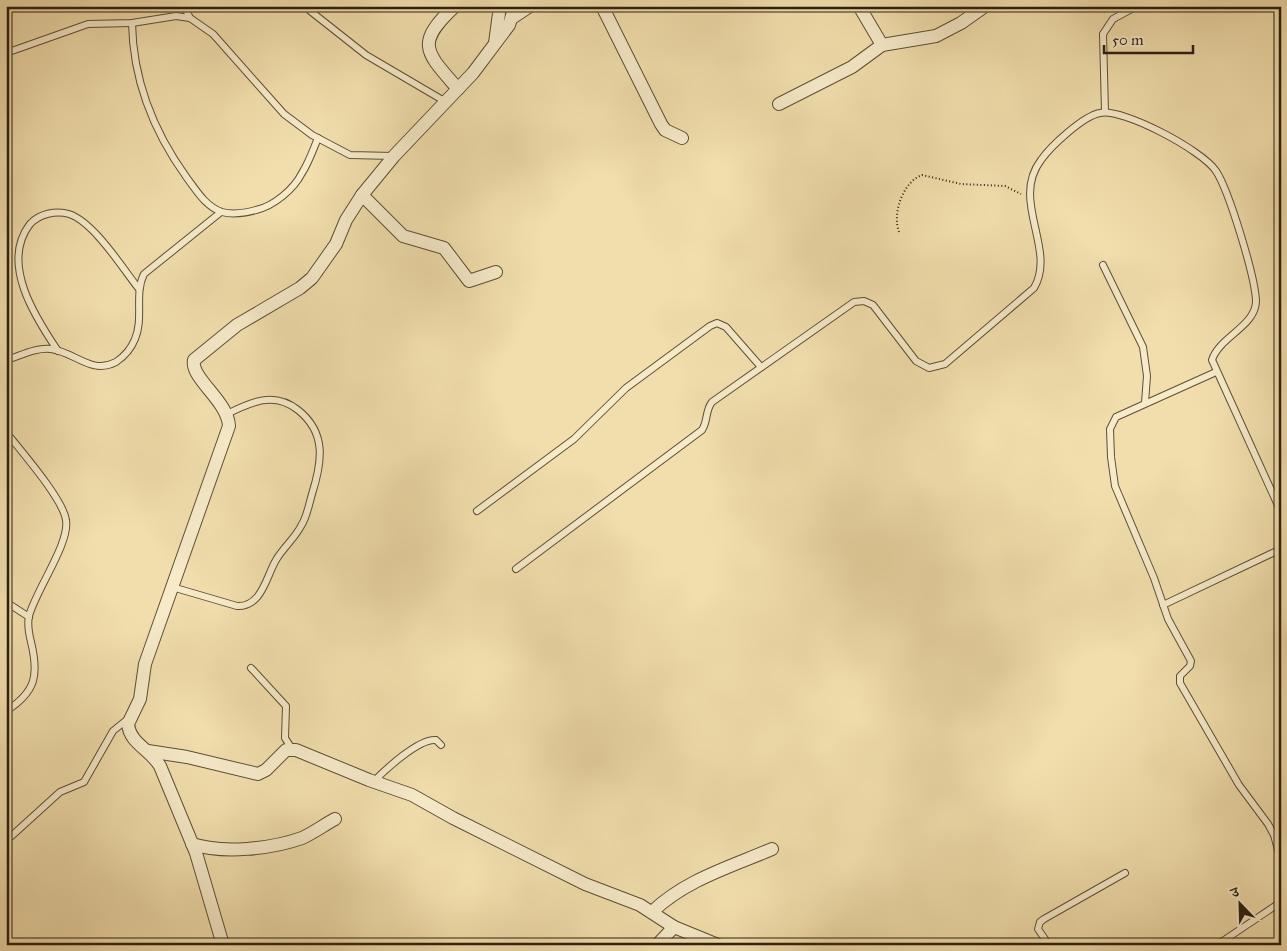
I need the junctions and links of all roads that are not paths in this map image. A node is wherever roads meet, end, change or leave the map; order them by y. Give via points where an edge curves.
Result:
1 (184, 6) edge
2 (304, 6) edge
3 (455, 6) edge
4 (500, 6) edge
5 (530, 6) edge
6 (602, 6) edge
7 (860, 6) edge
8 (985, 6) edge
9 (1136, 6) edge
10 (514, 12) edge
11 (190, 18) junction
12 (132, 23) junction
13 (495, 43) junction
14 (882, 44) junction
15 (6, 53) edge
16 (458, 89) junction
17 (446, 102) junction
18 (779, 104) dead end
19 (1105, 112) junction
20 (318, 138) junction
21 (682, 138) dead end
22 (394, 156) junction
23 (362, 195) junction
24 (221, 212) junction
25 (1103, 265) dead end
26 (496, 272) dead end
27 (139, 290) junction
28 (58, 351) junction
29 (6, 360) edge
30 (761, 367) junction
31 (1216, 372) junction
32 (1145, 403) junction
33 (227, 414) junction
34 (6, 432) edge
35 (477, 511) dead end
36 (1281, 512) edge
37 (1281, 549) edge
38 (516, 569) dead end
39 (172, 587) junction
40 (6, 602) edge
41 (1163, 605) junction
42 (29, 617) junction
43 (252, 668) dead end
44 (6, 711) edge
45 (130, 717) junction
46 (440, 745) dead end
47 (292, 749) junction
48 (148, 751) junction
49 (373, 782) junction
50 (335, 819) dead end
51 (6, 841) edge
52 (192, 844) junction
53 (772, 849) dead end
54 (1281, 861) edge
55 (1125, 873) dead end
56 (1281, 902) edge
57 (652, 912) junction
58 (674, 926) junction
59 (223, 945) edge
60 (657, 945) edge
61 (718, 945) edge
62 (1048, 945) edge
63 (1217, 945) edge

1 - 11 lane
2 - 17 lane via 366,55
3 - 16 street via 433,28 428,43 432,59
4 - 13 street
5 - 10 street
6 - 21 street via 661,124 665,130
7 - 14 street
8 - 14 street via 936,36
9 - 19 lane via 1113,19 1103,34
10 - 13 street
11 - 12 lane via 155,18
11 - 20 lane via 213,34 284,114
12 - 15 lane via 76,26
12 - 24 lane via 136,71 154,124 168,152 199,195
13 - 16 street
14 - 18 street via 852,67
16 - 17 street
17 - 22 street
19 - 30 lane via 1083,120 1041,160 1032,181 1030,198 1040,260 1038,282 1028,295 945,364 929,368 916,362 873,305 859,300
19 - 31 lane via 1124,116 1183,142 1205,159 1223,182 1256,302 1249,318 1214,354 1212,360
20 - 22 lane via 350,154
20 - 24 lane via 303,173 276,200 244,214
22 - 23 street
23 - 26 street via 403,236 444,248 469,282
23 - 33 street via 336,244 312,278 237,325 194,360 194,369
24 - 27 lane via 150,268 144,274
25 - 32 lane via 1143,347 1147,376
27 - 28 lane via 136,336 130,351 119,360 95,367
27 - 28 lane via 95,235 70,214 43,215 33,220 17,245 15,265 25,300
28 - 29 lane via 41,349
30 - 35 lane via 726,327 717,323 710,326 626,388 574,440
30 - 38 lane via 712,402 707,408 706,425 698,434
31 - 32 lane
31 - 36 lane
32 - 41 lane via 1121,413 1112,422 1111,457 1117,494
33 - 39 street via 227,431
33 - 39 lane via 256,401 274,399 294,407 308,419 319,437 320,465 306,516 274,564 257,599 247,605 237,606
34 - 42 lane via 58,502 66,522 65,537
37 - 41 lane
39 - 45 street via 145,664 140,698
40 - 42 lane
41 - 54 lane via 1192,662 1180,676 1180,683 1239,785 1268,824
42 - 44 lane via 36,661 34,681 28,693
43 - 47 lane via 286,706 284,738
45 - 48 street via 130,735
45 - 51 lane via 113,731 84,782 60,792
46 - 49 lane via 436,740 428,741 396,760
47 - 48 street via 286,750 258,774
47 - 49 street
48 - 52 street via 160,766
49 - 57 street via 412,795 585,884
50 - 52 street via 304,837 274,845 221,850
52 - 59 street
53 - 57 street via 690,883 671,894
55 - 62 lane via 1040,922 1038,929
56 - 63 lane
57 - 58 street
58 - 60 street
58 - 61 street

